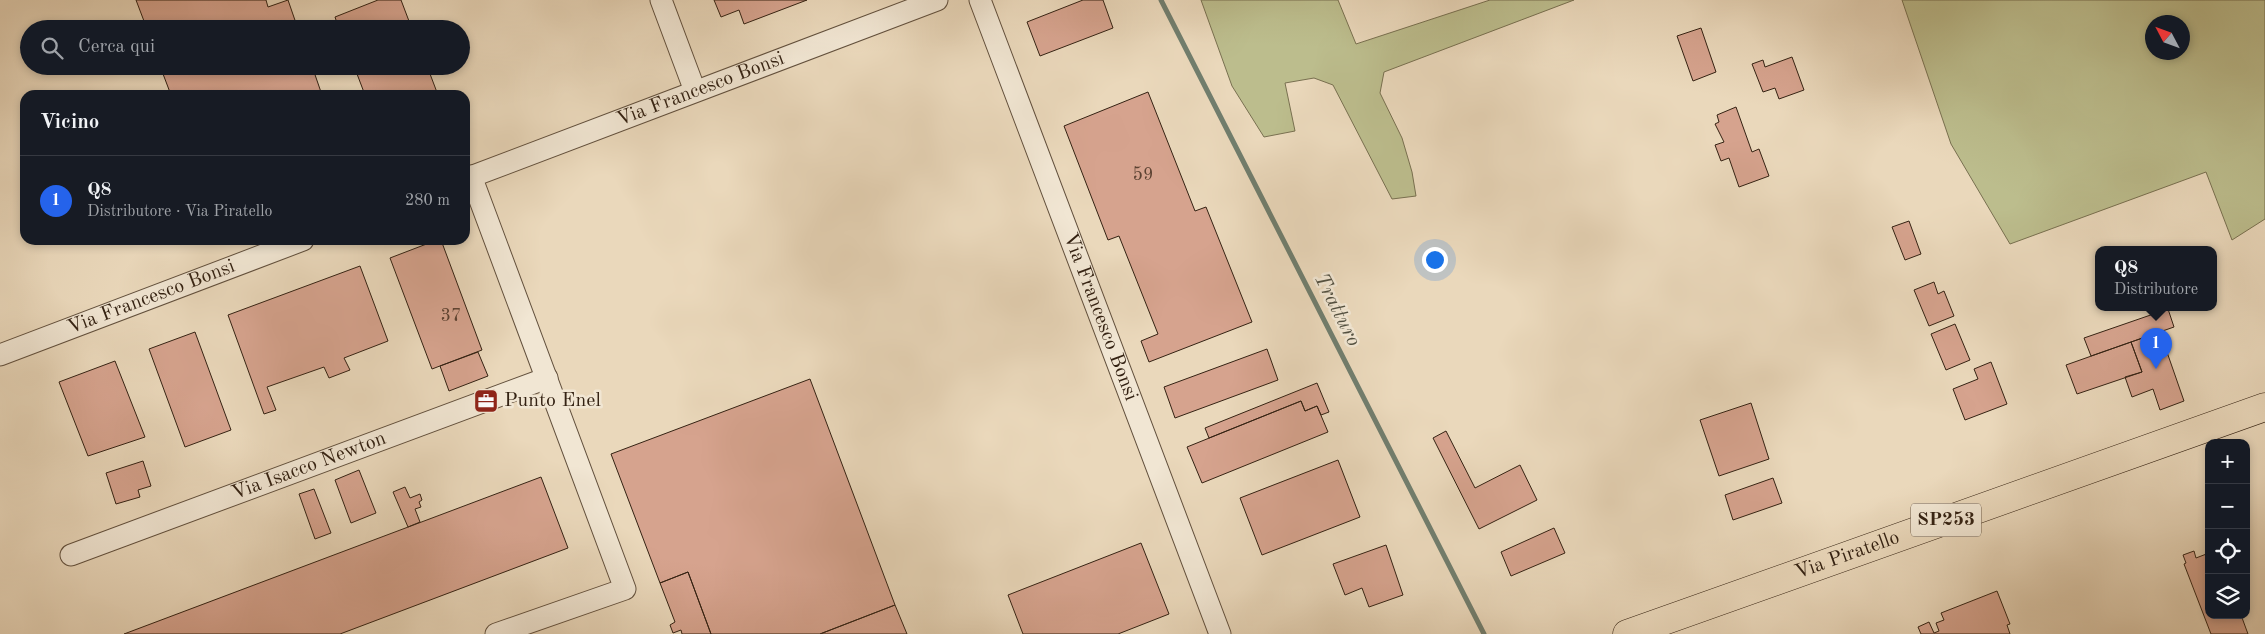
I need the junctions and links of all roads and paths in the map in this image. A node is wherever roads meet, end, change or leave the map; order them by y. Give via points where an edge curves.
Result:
1 (661, 0) edge
2 (938, 0) edge
3 (980, 0) edge
4 (695, 91) junction
5 (470, 177) edge
6 (470, 183) edge
7 (290, 245) edge
8 (0, 355) edge
9 (547, 378) junction
10 (2265, 407) edge
11 (72, 555) dead end
12 (496, 634) edge
13 (1220, 634) edge
14 (1627, 634) edge

1 - 4 street
2 - 4 street, Via Francesco Bonsi
3 - 13 street, Via Francesco Bonsi
4 - 5 street, Via Francesco Bonsi
6 - 9 street
7 - 8 street, Via Francesco Bonsi
9 - 11 street, Via Isacco Newton
9 - 12 street via 625,589
10 - 14 main road, Via Piratello / SP253

